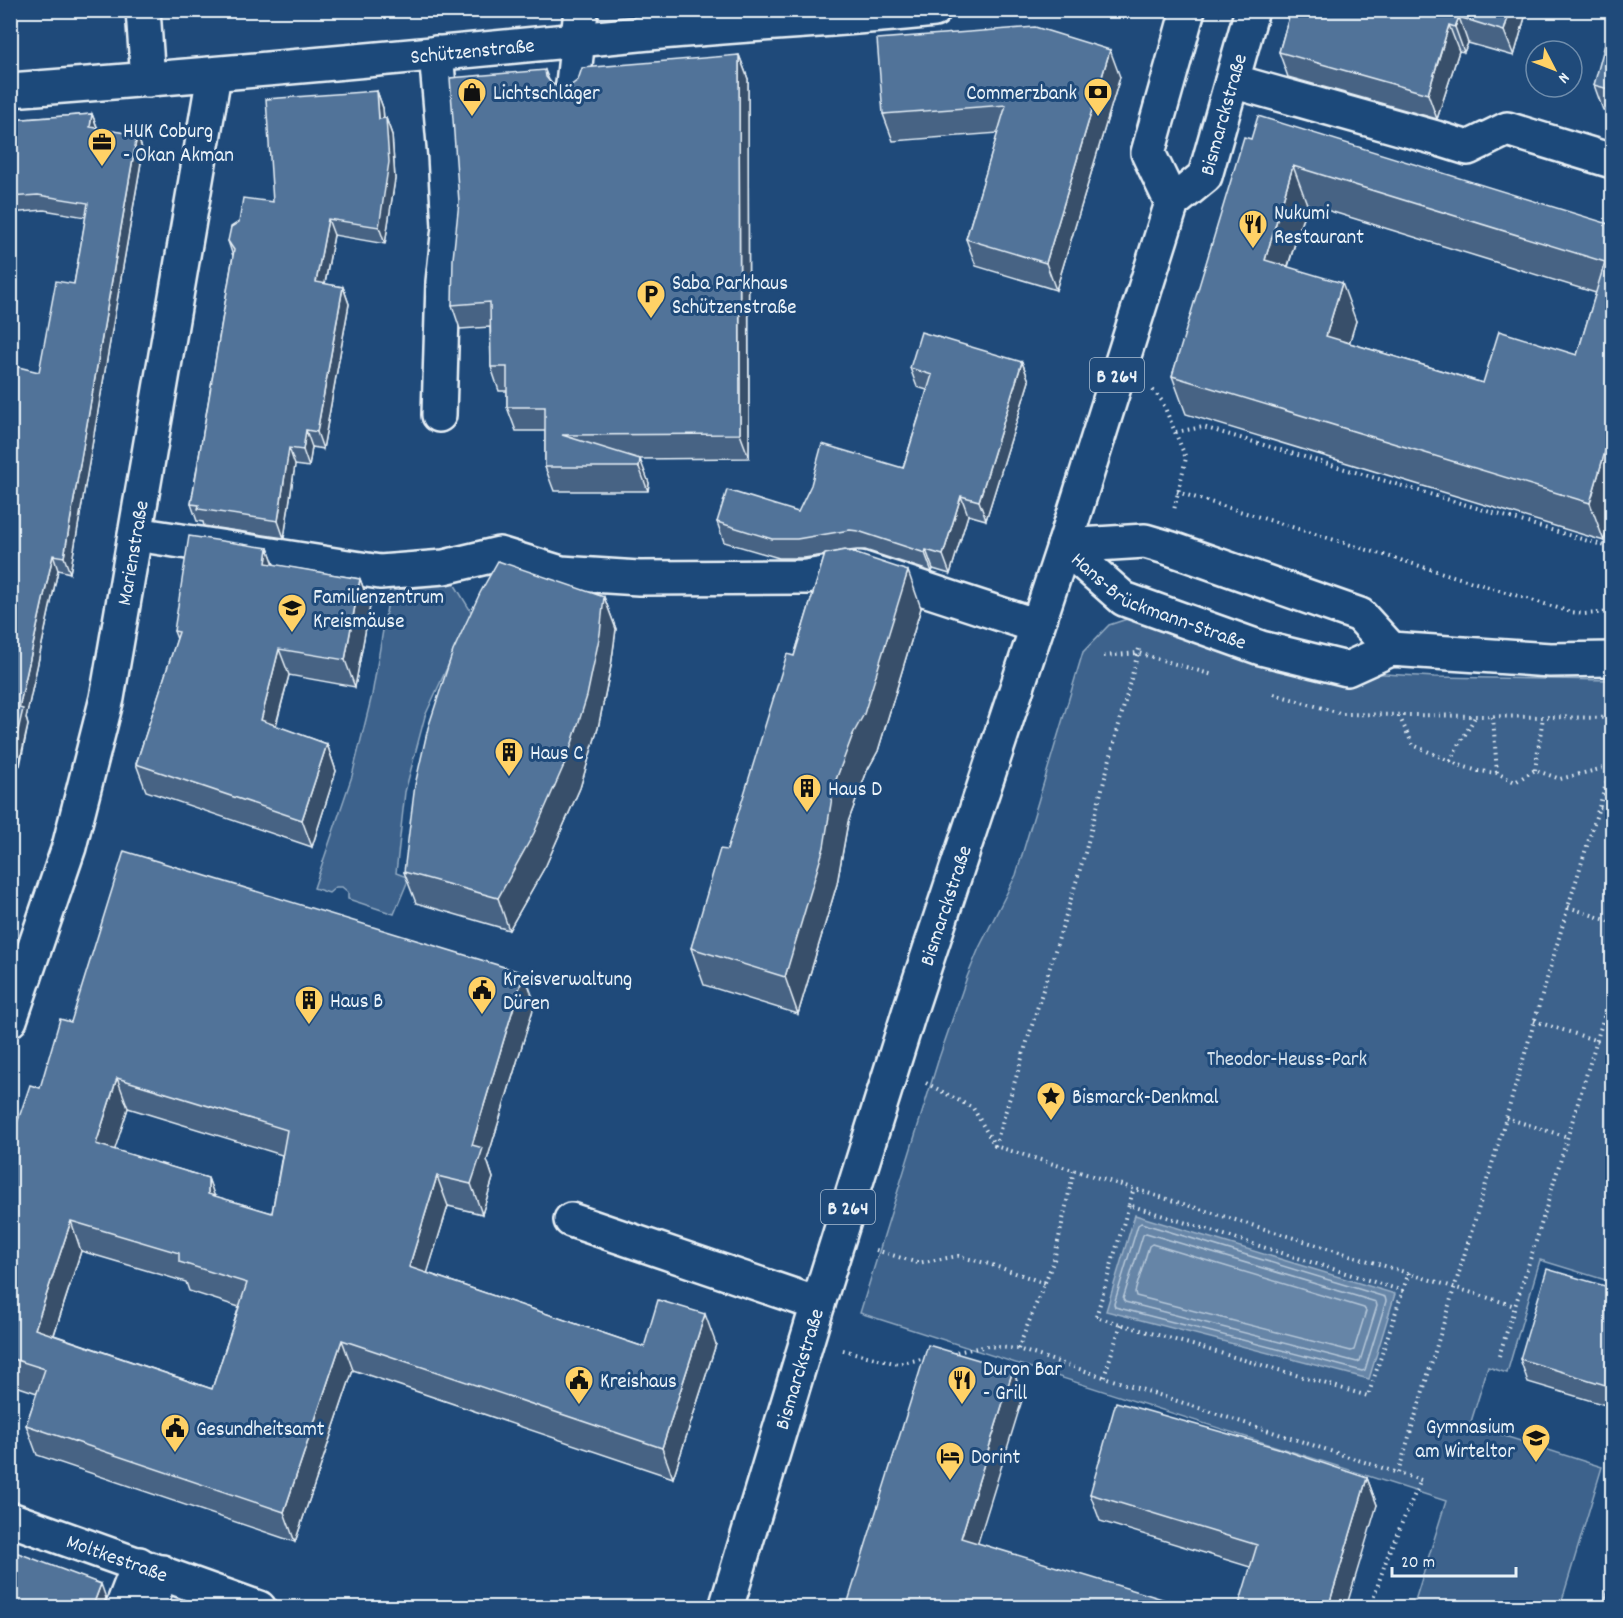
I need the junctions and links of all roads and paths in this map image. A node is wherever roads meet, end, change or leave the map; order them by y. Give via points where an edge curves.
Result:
1 (143, 10) edge
2 (934, 10) edge
3 (1188, 10) edge
4 (1252, 10) edge
5 (586, 29) edge
6 (436, 54) junction
7 (214, 75) junction
8 (148, 80) junction
9 (1232, 81) junction
10 (10, 90) edge
11 (582, 92) edge
12 (1612, 161) edge
13 (1172, 203) junction
14 (1124, 352) junction
15 (439, 415) dead end
16 (1176, 432) junction
17 (1177, 492) junction
18 (136, 534) junction
19 (1064, 546) junction
20 (1169, 548) junction
21 (1612, 548) edge
22 (1612, 612) edge
23 (1037, 626) junction
24 (1391, 649) junction
25 (1138, 653) dead end
26 (1612, 659) edge
27 (1399, 716) dead end
28 (1475, 717) dead end
29 (1492, 717) dead end
30 (1544, 717) dead end
31 (1450, 761) junction
32 (1612, 766) edge
33 (1535, 770) junction
34 (1497, 773) junction
35 (1600, 807) junction
36 (1612, 810) edge
37 (1568, 907) junction
38 (1612, 922) edge
39 (1612, 990) edge
40 (10, 1020) edge
41 (1534, 1021) junction
42 (1598, 1041) junction
43 (892, 1064) junction
44 (1506, 1118) junction
45 (1569, 1137) junction
46 (995, 1146) junction
47 (1074, 1170) junction
48 (1134, 1188) junction
49 (1129, 1205) junction
50 (572, 1220) dead end
51 (838, 1239) junction
52 (1409, 1272) junction
53 (1045, 1283) junction
54 (1454, 1286) junction
55 (1403, 1291) junction
56 (818, 1304) junction
57 (1515, 1306) junction
58 (1121, 1324) junction
59 (807, 1341) junction
60 (1018, 1349) junction
61 (949, 1354) edge
62 (1499, 1356) dead end
63 (929, 1358) edge
64 (1104, 1377) junction
65 (1398, 1473) junction
66 (10, 1519) edge
67 (150, 1568) junction
68 (122, 1608) edge
69 (148, 1608) edge
70 (259, 1608) edge
71 (726, 1608) edge
72 (1370, 1608) edge

1 - 8 street
2 - 5 street, Schützenstraße
3 - 13 street, Bismarckstraße via 1148,153
4 - 9 street, Bismarckstraße
5 - 6 street, Schützenstraße
5 - 11 street
6 - 7 street, Schützenstraße
6 - 15 street via 449,227 443,282
7 - 8 street, Schützenstraße
7 - 18 street, Marienstraße
8 - 10 street, Schützenstraße
9 - 12 street via 1468,148 1507,129
9 - 13 street, Bismarckstraße via 1205,176
13 - 14 street, Bismarckstraße / B 264
14 - 16 path via 1162,401
14 - 19 street, Bismarckstraße / B 264
16 - 17 path via 1186,458
16 - 21 path via 1203,428
17 - 20 path
17 - 22 path via 1570,612
18 - 23 street via 380,572 444,567 499,554 561,573 639,578 806,577 860,568
18 - 40 street, Marienstraße via 107,698 69,847
19 - 20 street, Hans-Brückmann-Straße via 1145,541
19 - 23 street, Bismarckstraße / B 264
19 - 24 street, Hans-Brückmann-Straße via 1124,599 1261,648 1347,669
20 - 24 street, Hans-Brückmann-Straße via 1360,615
23 - 43 street, Bismarckstraße / B 264
24 - 26 street, Hans-Brückmann-Straße via 1550,660
25 - 46 path via 1085,853
27 - 31 path via 1413,745
28 - 31 path
29 - 34 path
30 - 33 path
31 - 34 path
32 - 33 path via 1560,779
32 - 35 path
33 - 34 path via 1515,782
35 - 36 path
35 - 37 path
37 - 38 path
37 - 41 path
39 - 42 path
41 - 42 path
41 - 44 path
42 - 45 path
43 - 46 path via 973,1108
43 - 51 street, Bismarckstraße / B 264
44 - 45 path
44 - 54 path
45 - 57 path
46 - 47 path
47 - 48 path
47 - 53 path via 1054,1260
48 - 49 path
48 - 52 path
49 - 55 path
49 - 58 path via 1096,1317
50 - 56 street
51 - 53 path via 918,1263 958,1256
51 - 56 street, Bismarckstraße / B 264
52 - 54 path
52 - 55 path
53 - 60 path
54 - 57 path
54 - 65 path
55 - 58 path via 1368,1396
56 - 59 street, Bismarckstraße / B 264
57 - 62 path
58 - 64 path
59 - 63 path via 898,1364
59 - 71 street, Bismarckstraße / B 264
60 - 61 path via 988,1346
60 - 64 path
64 - 65 path
65 - 72 path via 1421,1480 1389,1552
66 - 67 street, Moltkestraße
67 - 68 street
67 - 69 street
67 - 70 street, Moltkestraße

